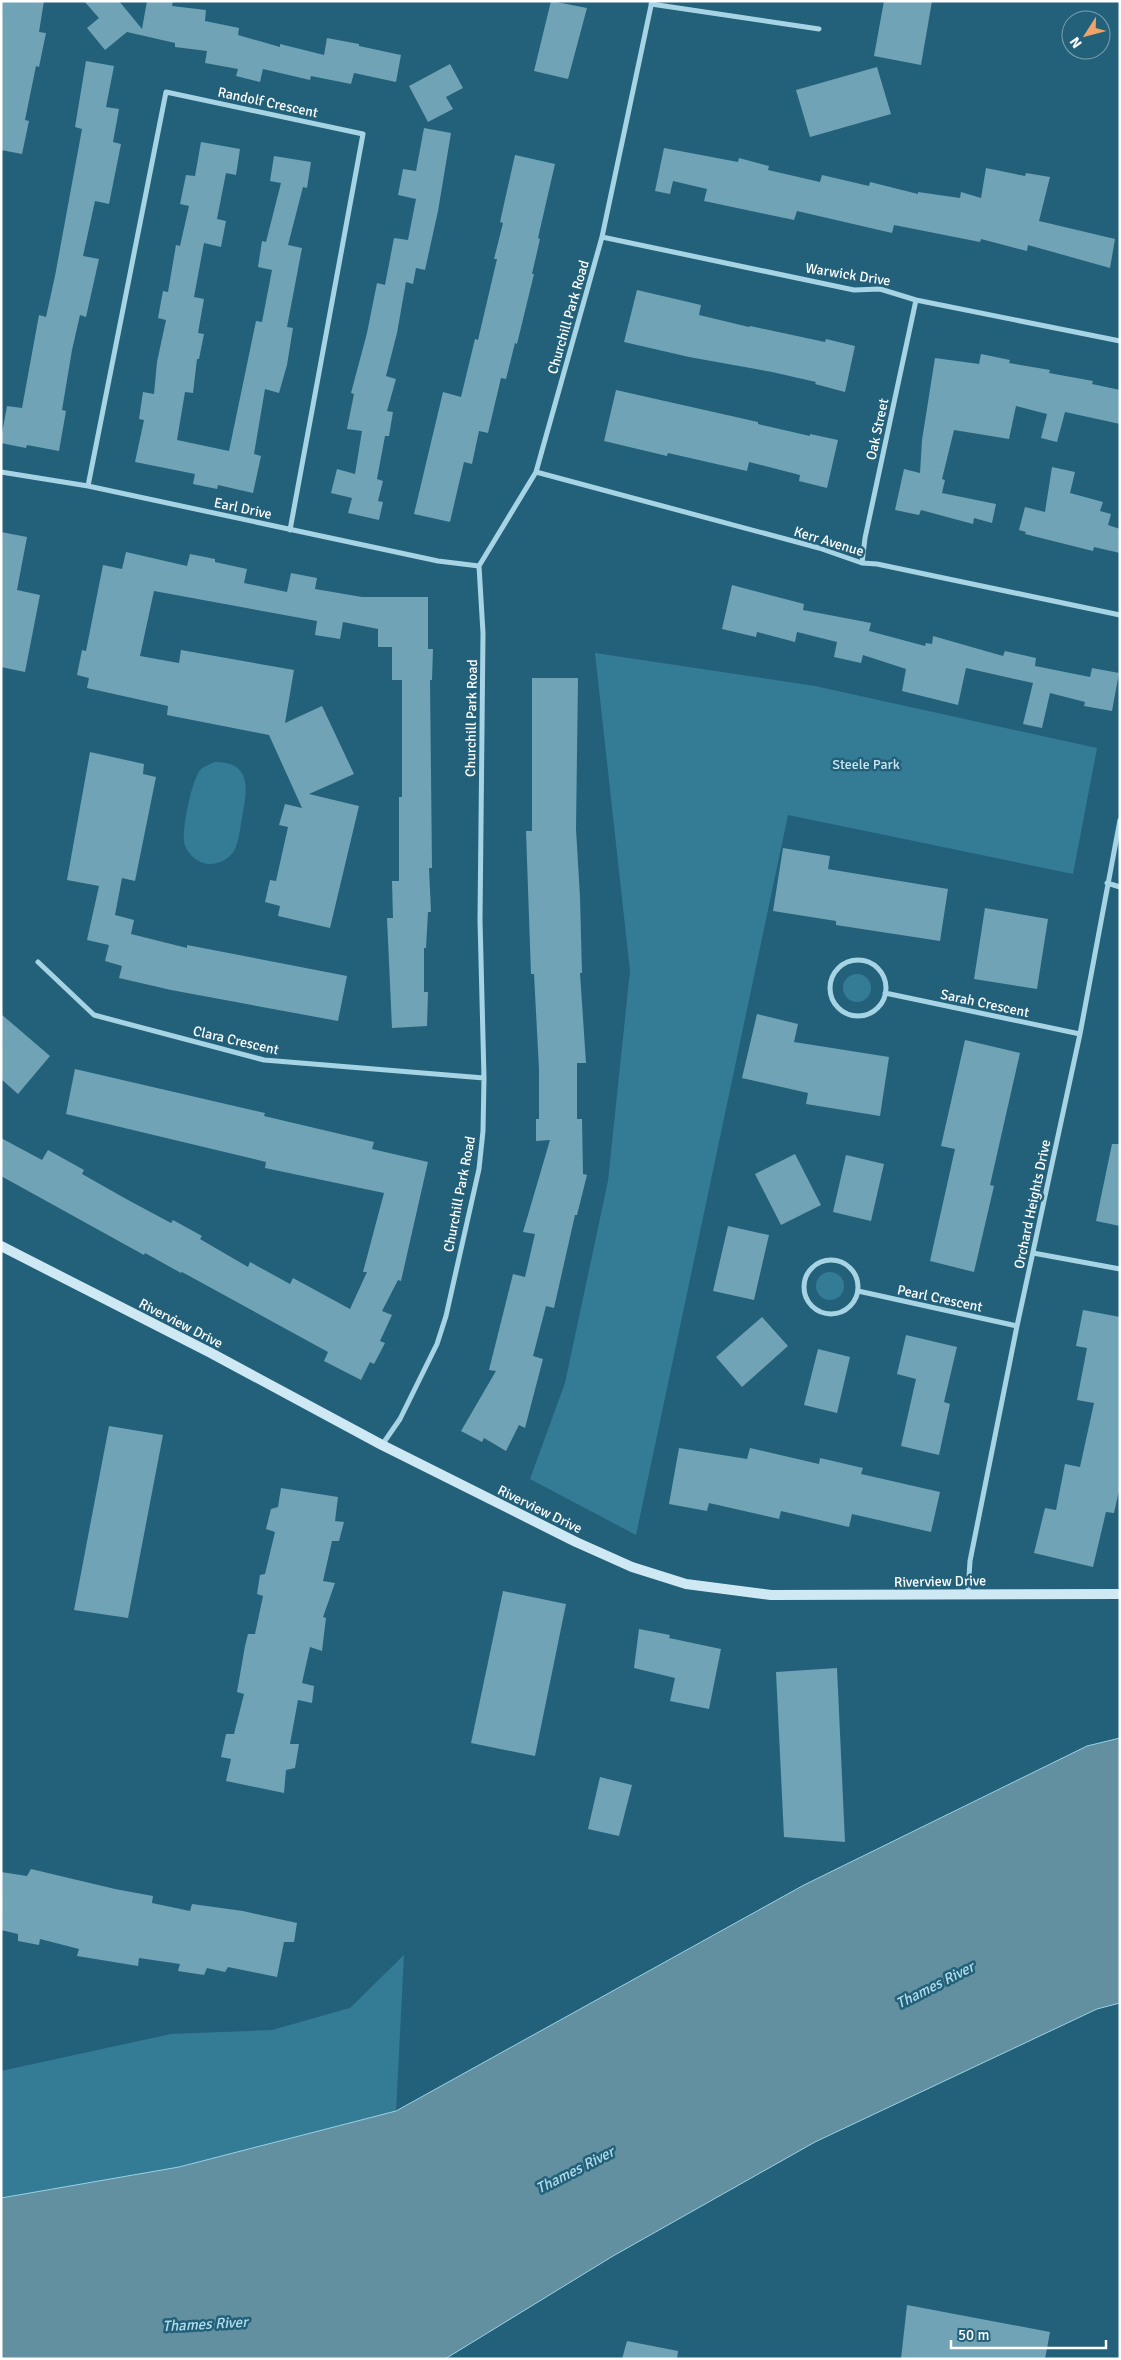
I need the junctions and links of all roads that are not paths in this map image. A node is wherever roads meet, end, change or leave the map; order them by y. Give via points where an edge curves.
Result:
1 (652, 2) edge
2 (819, 29) dead end
3 (602, 236) junction
4 (916, 300) junction
5 (1120, 341) edge
6 (1, 472) edge
7 (536, 472) junction
8 (88, 486) junction
9 (290, 530) junction
10 (862, 563) junction
11 (480, 566) junction
12 (1120, 615) edge
13 (1120, 820) edge
14 (1107, 883) junction
15 (1120, 887) edge
16 (38, 962) dead end
17 (886, 993) junction
18 (1080, 1034) junction
19 (484, 1078) junction
20 (1, 1246) edge
21 (1034, 1253) junction
22 (1120, 1269) edge
23 (858, 1291) junction
24 (1017, 1326) junction
25 (382, 1445) junction
26 (968, 1593) junction
27 (1120, 1594) edge

1 - 2 street
1 - 3 street, Churchill Park Road
3 - 4 street, Warwick Drive via 854,290 880,289
3 - 7 street, Churchill Park Road
4 - 5 street, Warwick Drive
4 - 10 street, Oak Street
6 - 8 street, Earl Drive
7 - 10 street, Kerr Avenue
7 - 11 street, Churchill Park Road
8 - 9 street, Earl Drive
8 - 9 street, Randolf Crescent via 166,92 363,134
9 - 11 street, Earl Drive via 438,561
10 - 12 street, Kerr Avenue
11 - 19 street, Churchill Park Road via 483,633 480,920
13 - 14 street, Orchard Heights Drive
14 - 15 street
14 - 18 street, Orchard Heights Drive
16 - 19 street, Clara Crescent via 94,1016 264,1060
17 - 17 street via 873,1012 850,1015 833,1001 832,978 847,962 862,960 881,972
17 - 18 street, Sarah Crescent
18 - 21 street, Orchard Heights Drive
19 - 25 street, Churchill Park Road via 479,1169 446,1316 437,1344 403,1412
20 - 25 street, Riverview Drive
21 - 22 street
21 - 24 street, Orchard Heights Drive
23 - 23 street via 855,1274 849,1267 833,1260 824,1260 810,1270 804,1286 809,1303 824,1313 833,1314 849,1307
23 - 24 street, Pearl Crescent
24 - 26 street, Orchard Heights Drive via 970,1561
25 - 26 street, Riverview Drive via 576,1542 632,1567 686,1584 771,1595
26 - 27 street, Riverview Drive

